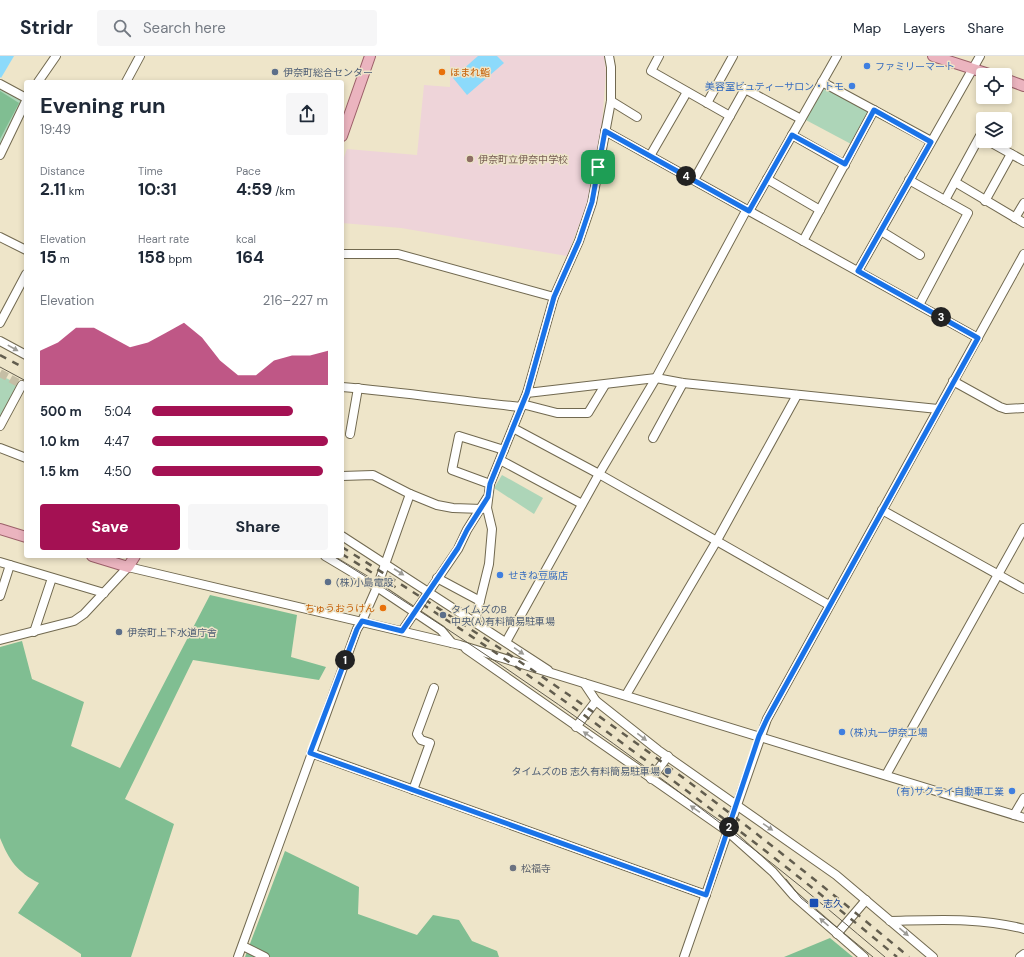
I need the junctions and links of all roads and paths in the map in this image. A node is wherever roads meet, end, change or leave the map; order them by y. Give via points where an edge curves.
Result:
1 (56, 56) edge
2 (140, 56) edge
3 (370, 56) edge
4 (609, 56) edge
5 (659, 56) edge
6 (733, 56) edge
7 (837, 56) edge
8 (933, 56) edge
9 (980, 56) edge
10 (973, 68) junction
11 (976, 69) edge
12 (39, 80) edge
13 (127, 80) edge
14 (822, 82) junction
15 (1012, 82) edge
16 (0, 84) edge
17 (1024, 86) edge
18 (687, 92) junction
19 (610, 101) junction
20 (24, 103) edge
21 (707, 103) junction
22 (24, 106) edge
23 (346, 110) edge
24 (874, 110) junction
25 (730, 116) junction
26 (637, 117) dead end
27 (801, 119) junction
28 (344, 123) edge
29 (605, 131) junction
30 (792, 135) junction
31 (931, 142) junction
32 (976, 143) edge
33 (1000, 148) edge
34 (1011, 154) junction
35 (0, 155) edge
36 (650, 156) junction
37 (1024, 162) edge
38 (845, 164) junction
39 (767, 179) junction
40 (694, 180) junction
41 (909, 180) junction
42 (954, 182) junction
43 (945, 200) junction
44 (985, 201) junction
45 (1024, 203) edge
46 (748, 210) junction
47 (820, 210) junction
48 (1016, 218) junction
49 (1024, 223) edge
50 (881, 231) junction
51 (0, 237) edge
52 (803, 241) junction
53 (24, 249) edge
54 (344, 254) edge
55 (1024, 254) edge
56 (920, 255) dead end
57 (858, 271) junction
58 (24, 278) edge
59 (554, 297) junction
60 (919, 305) junction
61 (0, 323) edge
62 (978, 338) junction
63 (0, 341) edge
64 (24, 354) edge
65 (656, 378) junction
66 (953, 381) junction
67 (684, 383) junction
68 (22, 385) dead end
69 (605, 385) junction
70 (344, 387) edge
71 (358, 388) junction
72 (527, 393) junction
73 (797, 395) junction
74 (522, 405) junction
75 (1024, 408) edge
76 (938, 409) junction
77 (0, 426) edge
78 (512, 428) junction
79 (350, 434) dead end
80 (653, 438) dead end
81 (0, 448) edge
82 (504, 450) junction
83 (24, 457) edge
84 (500, 460) junction
85 (599, 474) junction
86 (344, 476) edge
87 (490, 484) junction
88 (410, 494) junction
89 (582, 504) junction
90 (483, 509) junction
91 (882, 510) junction
92 (1024, 528) edge
93 (0, 529) edge
94 (24, 536) edge
95 (344, 537) edge
96 (716, 542) junction
97 (99, 558) edge
98 (134, 558) edge
99 (328, 558) edge
100 (0, 562) edge
101 (385, 564) junction
102 (10, 565) junction
103 (128, 567) junction
104 (998, 574) junction
105 (52, 578) junction
106 (437, 578) junction
107 (377, 587) junction
108 (1024, 589) edge
109 (428, 591) junction
110 (104, 594) junction
111 (0, 596) edge
112 (480, 602) junction
113 (829, 605) junction
114 (414, 612) junction
115 (362, 621) junction
116 (475, 621) junction
117 (402, 631) junction
118 (34, 632) junction
119 (0, 640) edge
120 (506, 642) junction
121 (456, 644) junction
122 (555, 674) junction
123 (584, 683) junction
124 (434, 688) dead end
125 (626, 695) junction
126 (596, 701) junction
127 (576, 727) junction
128 (759, 736) junction
129 (310, 753) junction
130 (668, 756) junction
131 (886, 776) junction
132 (651, 779) junction
133 (414, 790) junction
134 (1024, 798) edge
135 (736, 805) junction
136 (1014, 815) junction
137 (1024, 818) edge
138 (727, 831) junction
139 (706, 895) junction
140 (866, 900) junction
141 (890, 921) junction
142 (1024, 929) edge
143 (837, 934) junction
144 (243, 946) junction
145 (1024, 954) edge
146 (238, 957) edge
147 (265, 957) edge
148 (684, 957) edge
149 (864, 957) edge
150 (933, 957) edge
151 (1020, 957) edge

1 - 12 street
2 - 13 street
3 - 23 main road
4 - 19 street
5 - 18 street via 651,71
6 - 21 street
7 - 14 street
8 - 10 main road
9 - 10 street
10 - 11 main road
10 - 31 street
14 - 24 street
14 - 27 street
15 - 17 main road
16 - 20 street
18 - 21 street
18 - 36 street
19 - 26 street
19 - 29 street
21 - 25 street
22 - 35 street
23 - 28 main road
24 - 31 street
24 - 38 street
25 - 27 street via 746,89
25 - 40 street
27 - 30 street
29 - 36 street
29 - 59 street via 592,202 579,241
30 - 38 street
30 - 39 street
31 - 41 street
32 - 42 street
33 - 34 street
34 - 37 street
34 - 44 street
36 - 40 street
38 - 47 street
39 - 46 street
39 - 47 street
40 - 46 street
41 - 43 street
41 - 50 street
42 - 43 street
42 - 44 street
43 - 60 street via 968,213
44 - 48 street
45 - 48 street
46 - 52 street
46 - 65 street
47 - 52 street
48 - 49 street
50 - 56 street
50 - 57 street
51 - 53 street
52 - 57 street
54 - 59 street via 398,254
55 - 62 street
57 - 60 street
58 - 61 street
59 - 72 street
60 - 62 street
62 - 66 street
63 -> 64 street
65 - 67 street
65 - 69 street
65 - 85 street
66 - 75 street via 1000,407
66 - 76 street
67 - 73 street
67 - 80 street
68 - 77 street
69 - 72 street
69 - 74 street via 588,414 557,413
70 - 71 street
71 - 74 street via 462,401
71 - 79 street
72 - 74 street
73 - 76 street
73 - 96 street
74 - 78 street
76 - 91 street
78 - 82 street
78 - 85 street
81 - 83 street
82 - 84 street
82 - 87 street via 459,436 452,470
84 - 87 street
84 - 89 street
85 - 89 street
85 - 96 street
86 - 88 street via 373,475
87 - 90 street
88 - 90 street via 437,505
88 - 101 street
89 - 120 street
90 - 106 street
90 - 112 street via 492,529 489,564
91 - 104 street
91 - 113 street
92 - 104 street
93 - 94 main road
95 - 101 street
96 - 113 street
96 - 125 street
97 - 103 main road
98 - 103 main road
99 - 107 street
100 - 102 street
101 - 107 street
101 -> 109 street
102 - 105 street
102 - 111 street
103 - 110 street
103 - 115 street
104 - 108 street
104 - 131 street
105 - 110 street
105 - 118 street
106 - 109 street
106 - 112 street
107 - 114 street
107 - 115 street
109 - 114 street
109 - 116 street
110 - 118 street via 74,621
112 - 116 street
113 - 128 street
114 - 117 street
114 - 121 street via 441,630
115 - 117 street
115 - 129 street
116 - 120 street
117 - 121 street
118 - 119 street
120 -> 122 street
121 - 122 street
121 - 127 street
122 - 123 street
123 - 125 street
123 - 126 street
124 - 133 street via 417,734 421,740 430,743
125 - 128 street
126 - 127 street
126 -> 130 street
132 -> 127 street
128 - 131 street
128 - 135 street
129 - 133 street
129 - 144 street
130 - 132 street
130 - 135 street
131 - 136 street
138 -> 132 street
133 - 139 street
134 - 136 street
135 - 138 street
135 -> 140 street via 836,875
136 - 137 street
138 - 139 street
143 -> 138 street
139 - 148 street
140 - 141 street
140 - 143 street
141 - 142 street via 971,920
141 -> 150 street
143 - 149 street
144 - 146 street
144 - 147 street
145 - 151 street

